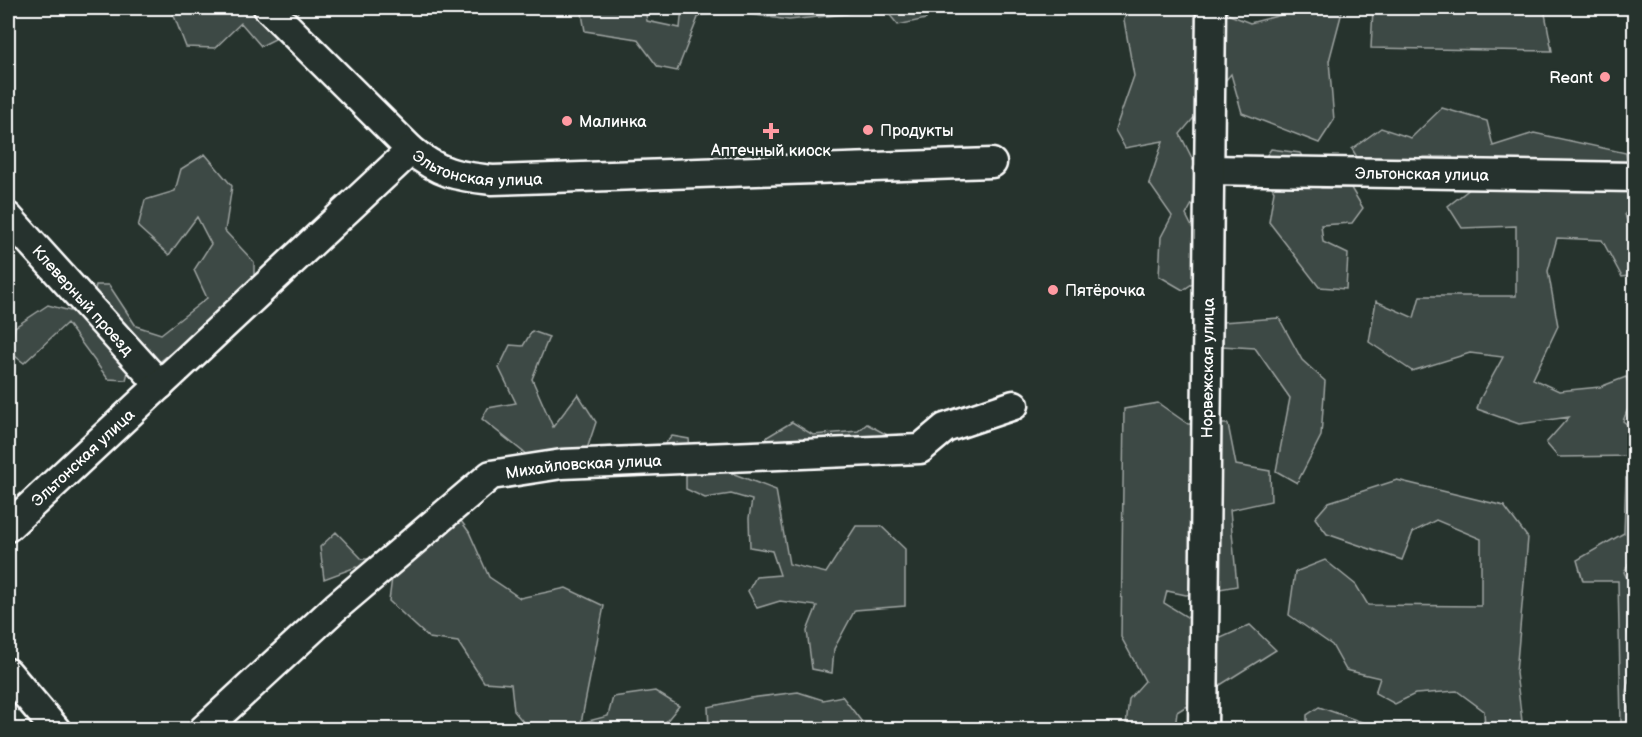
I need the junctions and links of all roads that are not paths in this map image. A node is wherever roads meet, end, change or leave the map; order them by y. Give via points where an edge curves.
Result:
1 (268, 8) edge
2 (1210, 8) edge
3 (411, 150) junction
4 (992, 163) dead end
5 (1209, 170) junction
6 (1635, 177) edge
7 (8, 216) edge
8 (160, 384) junction
9 (1014, 405) dead end
10 (8, 527) edge
11 (8, 673) edge
12 (56, 729) edge
13 (202, 729) edge
14 (1203, 729) edge

1 - 3 street
2 - 5 street, Норвежская улица
3 - 4 street, Эльтонская улица via 427,164 450,175 492,180
3 - 8 street, Эльтонская улица
5 - 6 street, Эльтонская улица
5 - 14 street, Норвежская улица
7 - 8 street, Клеверный проезд
8 - 10 street, Эльтонская улица
9 - 13 street, Михайловская улица via 945,428 920,449 562,465 491,475 336,607
11 - 12 street

